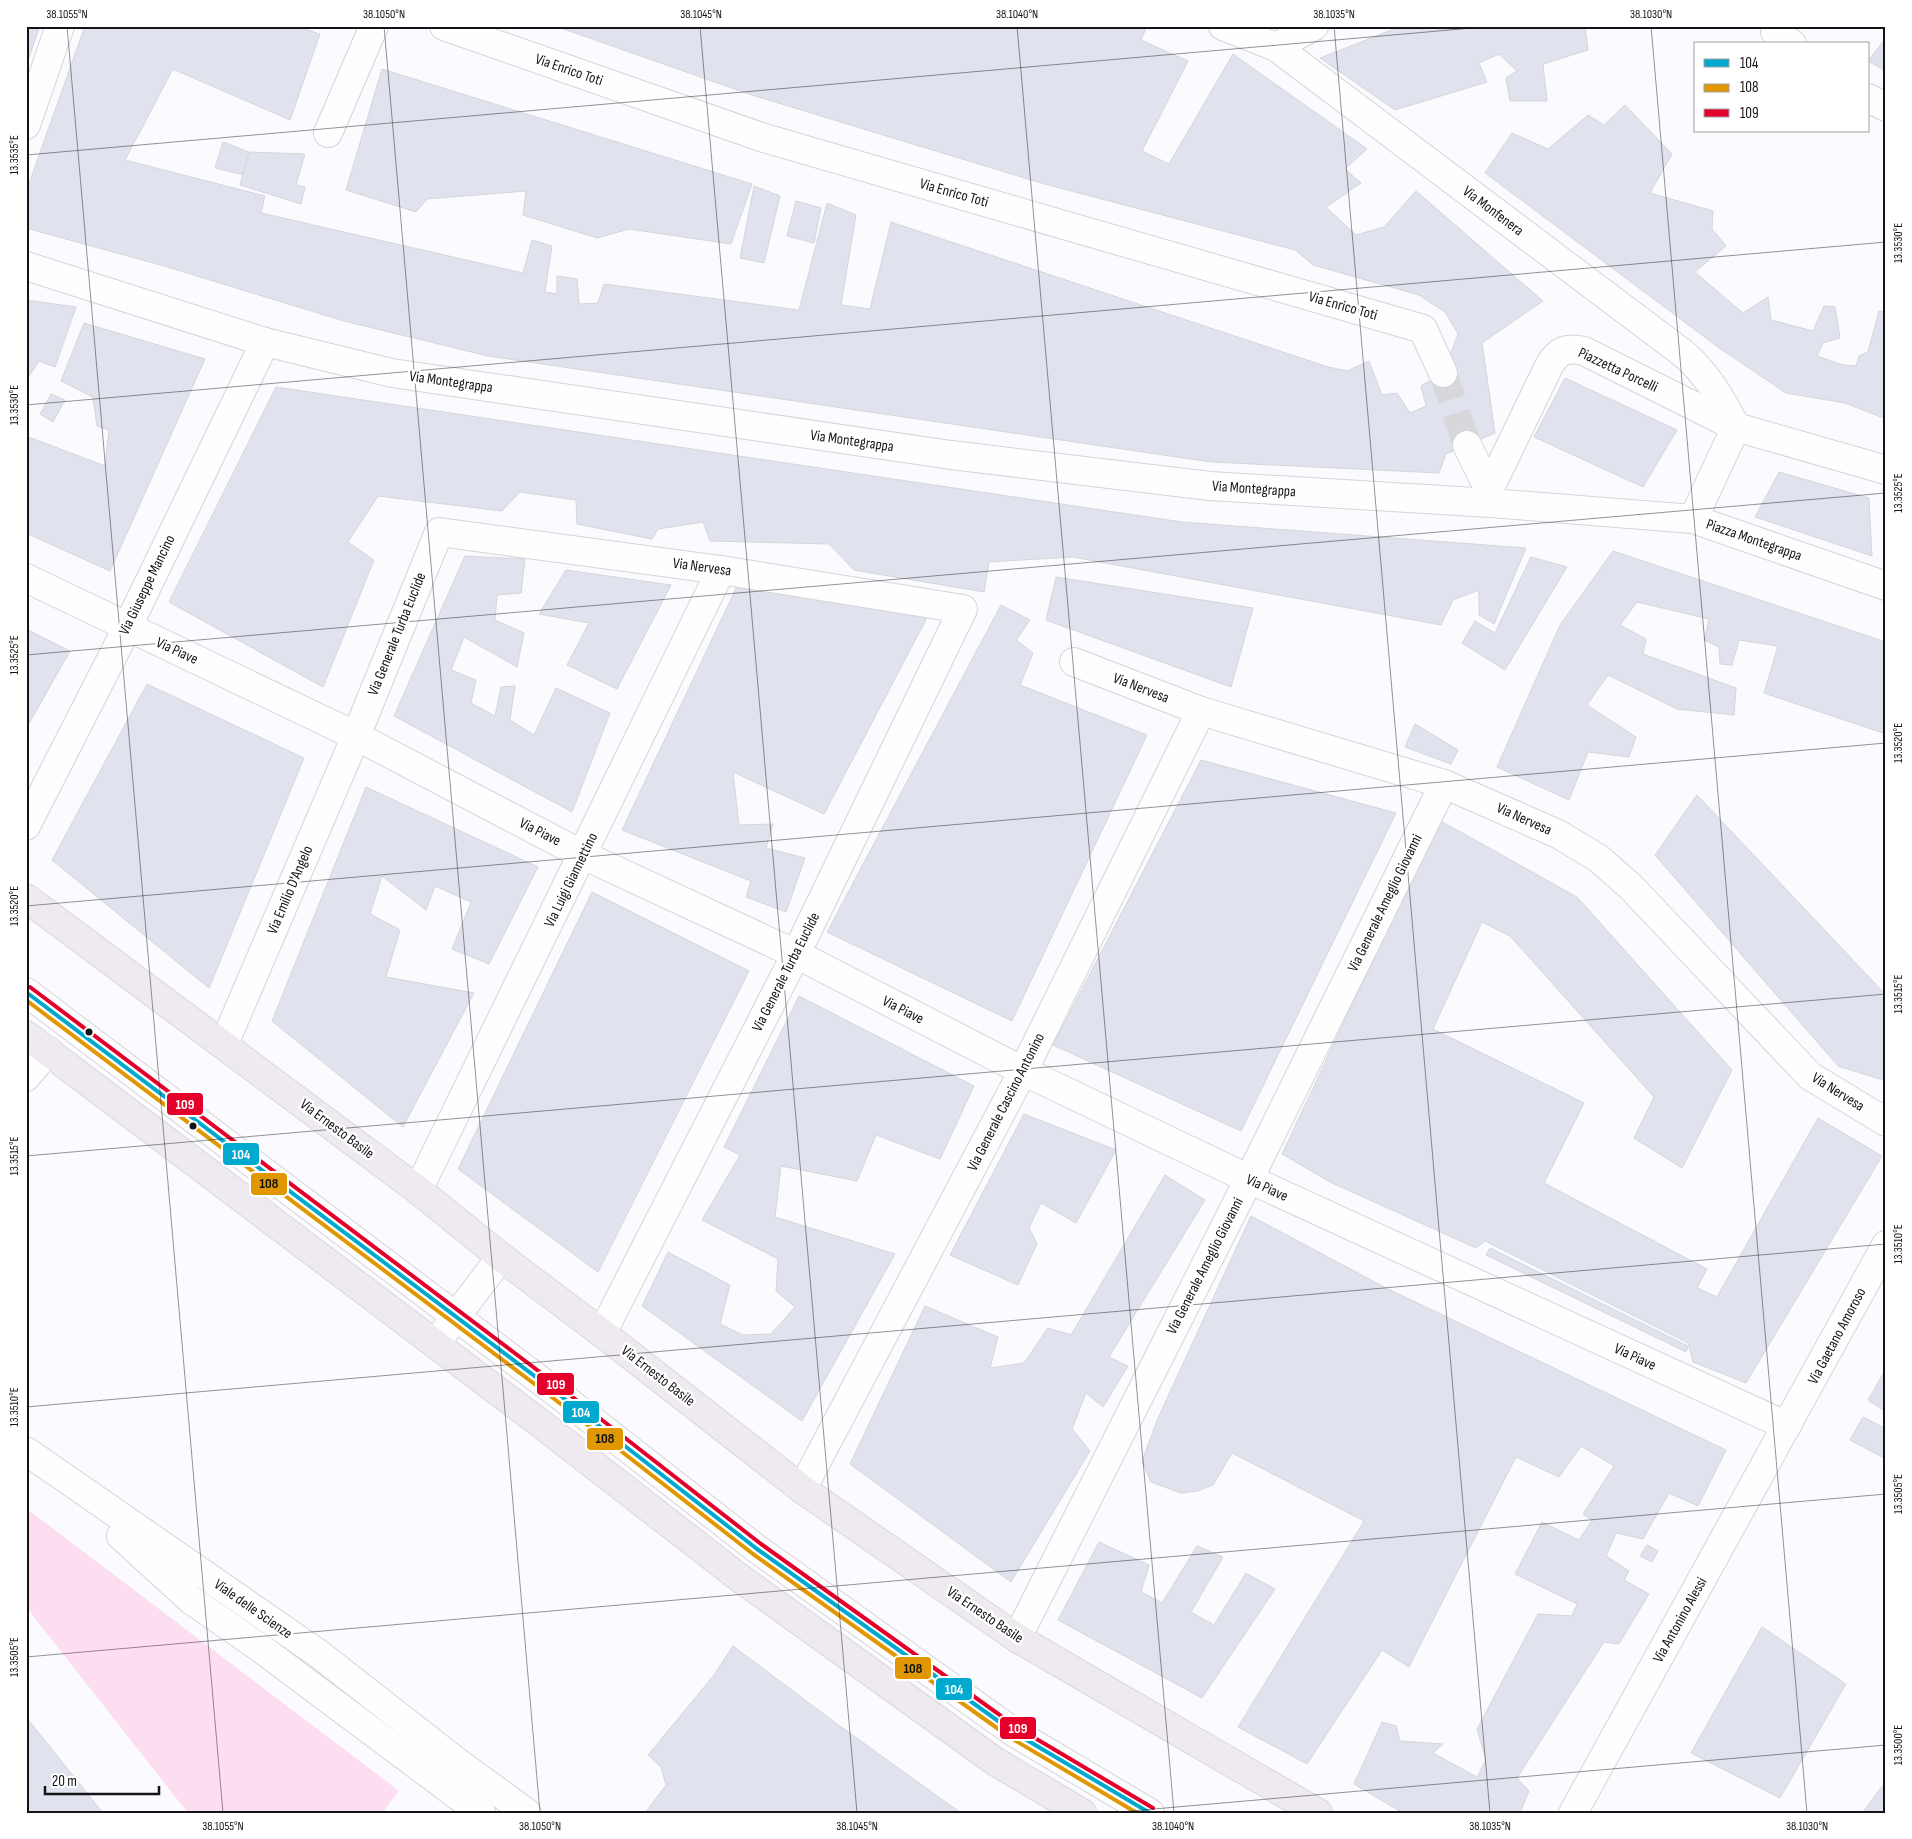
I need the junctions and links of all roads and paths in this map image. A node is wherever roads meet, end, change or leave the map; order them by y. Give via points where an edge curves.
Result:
1 (60, 26) edge
2 (374, 26) edge
3 (444, 26) edge
4 (1223, 26) edge
5 (1314, 26) edge
6 (1276, 47) junction
7 (1870, 99) edge
8 (1886, 108) edge
9 (26, 125) edge
10 (328, 133) dead end
11 (26, 266) edge
12 (265, 342) junction
13 (1443, 373) tunnel mouth
14 (1736, 427) junction
15 (1467, 445) tunnel mouth
16 (1886, 470) edge
17 (1490, 497) junction
18 (1694, 519) junction
19 (439, 532) joint
20 (721, 570) junction
21 (26, 578) edge
22 (1886, 586) edge
23 (963, 609) joint
24 (127, 628) junction
25 (1074, 662) dead end
26 (1201, 711) junction
27 (356, 736) junction
28 (1444, 784) junction
29 (26, 826) edge
30 (583, 855) junction
31 (26, 898) edge
32 (796, 954) junction
33 (26, 992) edge
34 (26, 1035) edge
35 (224, 1044) junction
36 (48, 1051) junction
37 (1022, 1071) junction
38 (26, 1077) edge
39 (1886, 1122) edge
40 (1249, 1180) junction
41 (418, 1190) junction
42 (1886, 1245) edge
43 (501, 1257) junction
44 (456, 1317) junction
45 (602, 1333) junction
46 (435, 1344) junction
47 (1788, 1426) junction
48 (26, 1451) edge
49 (55, 1472) junction
50 (802, 1488) junction
51 (1017, 1638) junction
52 (259, 1647) junction
53 (456, 1750) junction
54 (481, 1813) edge
55 (527, 1813) edge
56 (1082, 1813) edge
57 (1150, 1813) edge
58 (1318, 1813) edge
59 (1573, 1813) edge

1 - 9 street
2 - 10 street
3 - 13 street, Via Enrico Toti via 764,138 1423,329
4 - 6 street, Via Monfenera
5 - 6 street
6 - 14 street, Via Monfenera via 1684,354 1712,384
7 - 8 street
11 - 12 street, Via Montegrappa
12 - 17 street, Via Montegrappa via 392,373 951,455 1210,486
12 - 24 street, Via Giuseppe Mancino
14 - 16 street
14 - 17 street, Piazzetta Porcelli via 1584,351 1562,350 1549,366
14 - 18 street, Piazza Montegrappa
15 - 17 street
17 - 18 street, Via Montegrappa
18 - 22 street, Piazza Montegrappa
19 - 20 street, Via Nervesa
19 - 27 street, Via Generale Turba Euclide
20 - 23 street, Via Nervesa
20 - 30 street, Via Luigi Giannettino
21 - 24 street, Via Piave
23 - 32 street, Via Generale Turba Euclide
24 - 27 street, Via Piave
24 - 29 street, Via Giuseppe Mancino
25 - 26 street, Via Nervesa
26 - 28 street, Via Nervesa
26 - 37 street, Via Generale Cascino Antonino
27 - 30 street, Via Piave
27 - 35 street, Via Emilio D'Angelo
28 - 39 street, Via Nervesa via 1558,834 1598,858 1631,887 1810,1076
28 - 40 street, Via Generale Ameglio Giovanni
30 - 32 street, Via Piave
30 - 41 street, Via Luigi Giannettino
31 - 35 main road, Via Ernesto Basile
32 - 37 street, Via Piave
32 - 45 street, Via Generale Turba Euclide
33 - 44 street
34 - 36 main road
35 - 41 main road, Via Ernesto Basile
36 - 38 street
36 - 46 main road
37 - 40 street, Via Piave
37 - 50 street, Via Generale Cascino Antonino
40 - 47 street, Via Piave
40 - 51 street, Via Generale Ameglio Giovanni
41 - 43 main road, Via Ernesto Basile
42 - 47 street, Via Gaetano Amoroso
43 - 44 street
43 - 45 main road, Via Ernesto Basile
44 - 46 street
44 - 57 street via 757,1548 998,1721
45 - 50 main road, Via Ernesto Basile
46 - 56 main road via 736,1576 996,1762
47 - 59 street, Via Antonino Alessi
48 - 49 street, Viale delle Scienze
49 - 52 street, Viale delle Scienze via 102,1520 191,1600
49 - 53 street, Viale delle Scienze
50 - 51 main road, Via Ernesto Basile
51 - 58 main road, Via Ernesto Basile
52 - 53 street, Viale delle Scienze via 309,1669 434,1758
52 - 54 street, Viale delle Scienze
53 - 55 street, Viale delle Scienze

